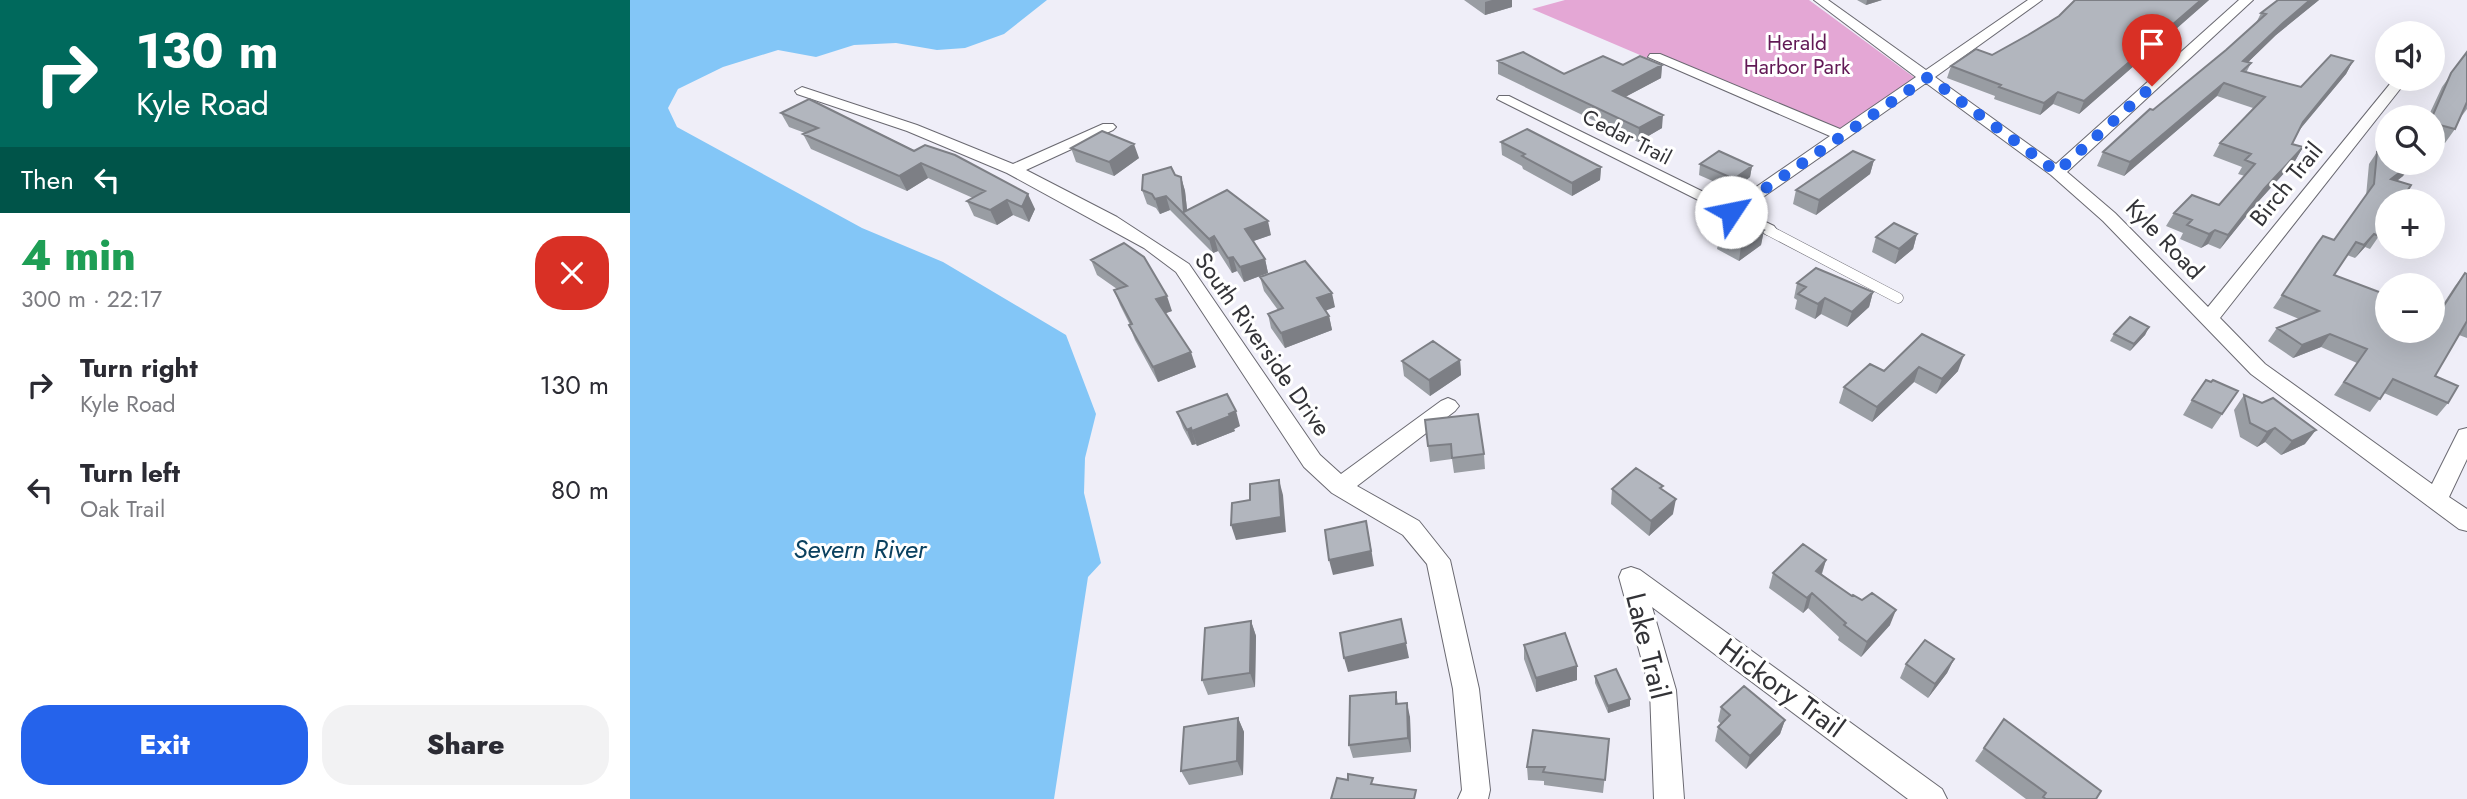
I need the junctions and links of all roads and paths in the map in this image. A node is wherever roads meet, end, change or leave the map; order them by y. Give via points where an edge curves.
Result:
1 (1819, 0) edge
2 (2036, 0) edge
3 (2247, 0) edge
4 (1655, 57) dead end
5 (1928, 77) junction
6 (802, 91) dead end
7 (2391, 91) edge
8 (1504, 99) dead end
9 (1108, 127) dead end
10 (1843, 136) junction
11 (1013, 170) junction
12 (2057, 172) junction
13 (1731, 212) junction
14 (1768, 230) joint
15 (1898, 298) dead end
16 (2208, 320) junction
17 (1448, 406) dead end
18 (2467, 436) edge
19 (1340, 487) junction
20 (2436, 499) junction
21 (2467, 522) edge
22 (1631, 577) joint
23 (1473, 799) edge
24 (1670, 799) edge
25 (1932, 799) edge

1 - 5 street, Kyle Road
2 - 5 street
3 - 12 street
4 - 10 street
5 - 10 street
5 - 12 street, Kyle Road
6 - 11 street, South Riverside Drive via 912,128
7 - 16 street, Birch Trail
8 - 13 street, Cedar Trail
9 - 11 street
10 - 13 street
11 - 19 street, South Riverside Drive via 1111,220 1183,268 1312,461
12 - 16 street, Kyle Road via 2144,251
13 - 14 street, Cedar Trail
14 - 15 lane
16 - 20 street, Kyle Road via 2258,369
17 - 19 street
18 - 20 street
19 - 23 street, South Riverside Drive via 1411,528 1438,560 1466,689 1476,790
20 - 21 street, Kyle Road
22 - 24 street, Lake Trail via 1663,690
22 - 25 street, Hickory Trail

